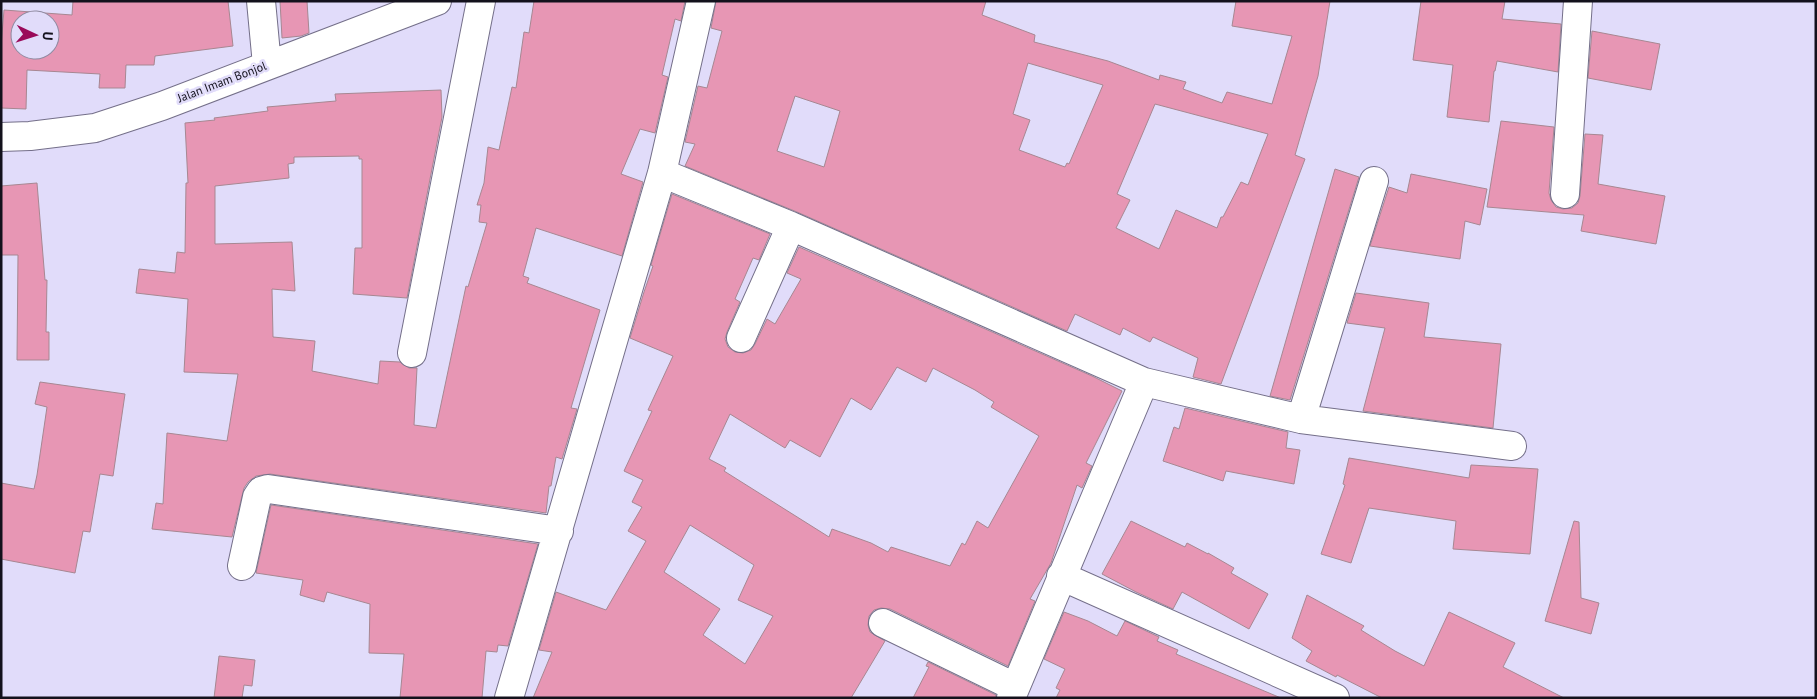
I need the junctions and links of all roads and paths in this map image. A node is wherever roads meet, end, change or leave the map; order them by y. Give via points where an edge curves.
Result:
1 (261, 1) edge
2 (437, 1) edge
3 (481, 1) edge
4 (701, 1) edge
5 (1578, 1) edge
6 (267, 65) junction
7 (1, 137) edge
8 (662, 173) junction
9 (1374, 181) dead end
10 (1565, 194) dead end
11 (791, 226) junction
12 (741, 338) dead end
13 (412, 353) dead end
14 (1144, 382) junction
15 (1301, 419) junction
16 (1512, 446) dead end
17 (559, 530) junction
18 (242, 566) dead end
19 (1062, 576) junction
20 (883, 623) dead end
21 (1013, 692) edge
22 (509, 698) edge
23 (1335, 698) edge

1 - 6 street
2 - 6 street, Jalan Imam Bonjol
3 - 13 street
4 - 8 street
5 - 10 street
6 - 7 street, Jalan Imam Bonjol via 95,128
8 - 11 street
8 - 17 street
9 - 15 street
11 - 12 street
11 - 14 street
14 - 15 street
14 - 19 street
15 - 16 street
17 - 18 street via 268,489 257,497
17 - 22 street
19 - 21 street
19 - 23 street
20 - 21 street

